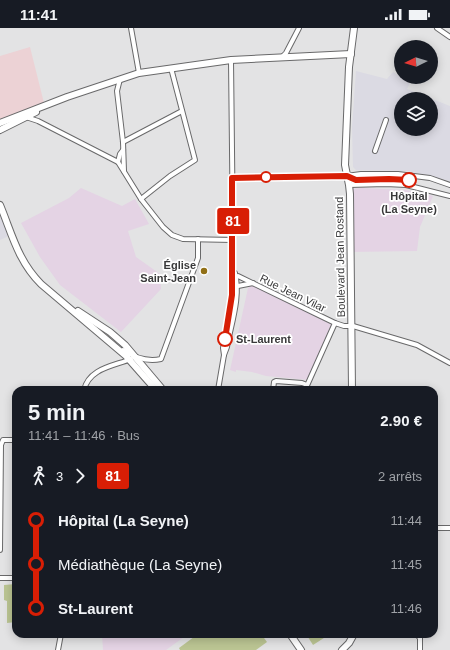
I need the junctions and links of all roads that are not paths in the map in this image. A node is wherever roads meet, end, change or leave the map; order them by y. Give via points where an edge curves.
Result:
1 (131, 28) edge
2 (299, 28) edge
3 (354, 28) edge
4 (437, 28) edge
5 (450, 37) edge
6 (292, 41) junction
7 (338, 54) junction
8 (351, 54) junction
9 (294, 56) junction
10 (282, 57) junction
11 (231, 60) junction
12 (349, 67) junction
13 (171, 68) junction
14 (139, 73) junction
15 (120, 79) junction
16 (110, 83) junction
17 (117, 91) junction
18 (46, 106) junction
19 (39, 110) junction
20 (182, 111) junction
21 (27, 117) junction
22 (14, 118) junction
23 (386, 120) dead end
24 (38, 121) junction
25 (0, 123) edge
26 (0, 130) edge
27 (123, 142) junction
28 (123, 149) junction
29 (375, 151) dead end
30 (120, 154) junction
31 (110, 158) junction
32 (124, 159) junction
33 (118, 164) junction
34 (124, 171) junction
35 (347, 176) junction
36 (232, 178) junction
37 (450, 185) edge
38 (349, 186) junction
39 (450, 195) edge
40 (141, 199) junction
41 (0, 205) edge
42 (198, 239) junction
43 (233, 240) junction
44 (233, 263) junction
45 (236, 276) junction
46 (232, 281) junction
47 (253, 283) junction
48 (238, 286) junction
49 (69, 307) junction
50 (335, 323) junction
51 (352, 327) junction
52 (224, 355) junction
53 (131, 357) junction
54 (450, 363) edge
55 (142, 366) junction
56 (307, 385) joint
57 (86, 386) edge
58 (158, 386) edge
59 (219, 386) edge
60 (274, 386) edge
61 (352, 386) edge
62 (12, 440) edge
63 (438, 528) edge
64 (450, 528) edge
65 (0, 550) edge
66 (0, 578) edge
67 (12, 578) edge
68 (60, 638) edge
69 (288, 638) edge
70 (293, 638) edge
71 (353, 638) edge
72 (420, 638) edge
73 (58, 650) edge
74 (296, 650) edge
75 (301, 650) edge
76 (342, 650) edge
77 (420, 650) edge

1 - 14 street
2 - 6 street
3 - 8 street, Boulevard Jean Rostand
4 - 5 street
6 - 9 street via 290,51
6 - 10 street
7 - 8 street
7 - 9 street
7 - 12 street via 345,58
8 - 12 street, Boulevard Jean Rostand
9 - 10 street
10 - 11 street
11 - 13 street
11 - 36 street
12 - 35 street, Boulevard Jean Rostand via 345,165
13 - 14 street
13 - 20 street
14 - 15 street
15 - 16 street
15 - 17 street
16 - 17 street
16 - 18 street
17 - 27 street
18 - 19 street
18 - 22 street
19 - 21 street
19 - 24 street
20 - 27 street
20 - 40 street via 195,160
21 - 22 street
21 - 24 street
21 - 26 street
22 - 25 street
23 - 29 street
24 - 31 street
27 - 28 street
28 - 30 street
28 - 32 street
30 - 31 street
30 - 33 street
31 - 33 street
32 - 33 street
32 - 34 street
33 - 34 street
34 - 40 street
35 - 36 street
35 - 37 street via 404,174 430,178
35 - 38 street, Boulevard Jean Rostand
36 - 43 street
38 - 39 street via 406,185
38 - 51 street, Boulevard Jean Rostand
40 - 42 street via 172,235 183,239
41 - 49 street via 25,266 41,284
42 - 43 street
42 - 55 street via 198,258 161,359
43 - 44 street
44 - 45 street
44 - 46 street
45 - 46 street
45 - 47 street, Rue Jean Vilar
45 - 48 street
46 - 48 street
46 - 52 street
47 - 48 street
47 - 50 street, Rue Jean Vilar
48 - 52 street
49 - 53 street
49 - 53 street via 110,332 125,345
50 - 51 street, Rue Jean Vilar
50 - 56 street
51 - 54 street, Rue Jean Vilar via 416,345
51 - 61 street, Boulevard Jean Rostand
52 - 59 street
53 - 55 street
53 - 55 street
53 - 57 street via 107,366 91,376
55 - 58 street
56 - 60 street via 276,381
62 - 65 street via 3,440 1,445
63 - 64 street
66 - 67 street
68 - 73 street
69 - 74 street
70 - 75 street
71 - 76 street
72 - 77 street

